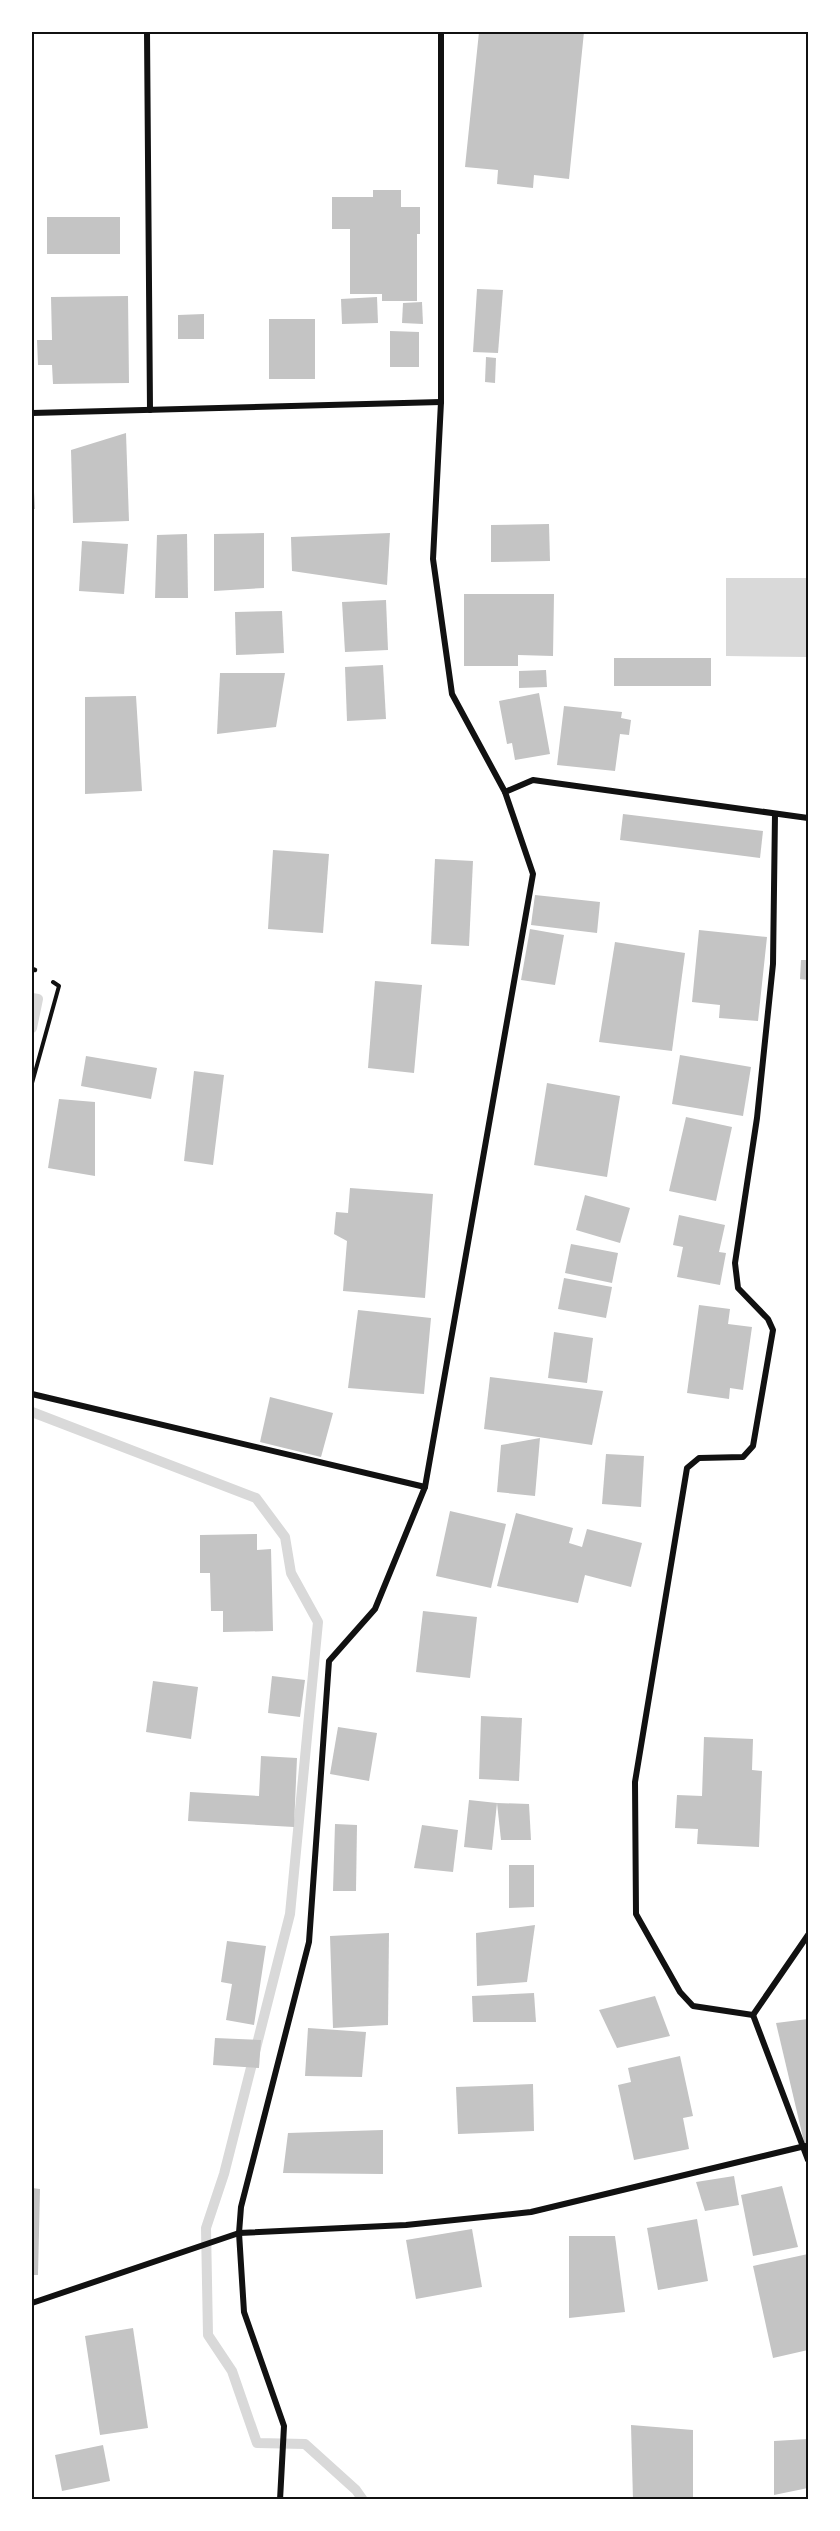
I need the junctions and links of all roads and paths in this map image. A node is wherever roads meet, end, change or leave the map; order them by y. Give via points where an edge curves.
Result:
1 (147, 32) edge
2 (441, 32) edge
3 (441, 402) junction
4 (150, 410) junction
5 (32, 413) edge
6 (505, 792) junction
7 (775, 814) junction
8 (808, 818) edge
9 (33, 969) edge
10 (32, 1083) edge
11 (32, 1394) edge
12 (425, 1487) junction
13 (808, 1935) edge
14 (753, 2015) junction
15 (805, 2146) junction
16 (808, 2160) edge
17 (239, 2233) junction
18 (32, 2303) edge
19 (280, 2499) edge

1 - 4 street
2 - 3 street
3 - 4 street
3 - 6 street via 433,559 452,694
4 - 5 street
6 - 7 street via 533,780
6 - 12 street via 533,874
7 - 8 street
7 - 14 street via 773,964 757,1118 735,1263 738,1288 768,1319 773,1330 753,1446 743,1457 699,1458 687,1468 635,1782 636,1914 680,1992 693,2006
9 - 10 path via 59,986
11 - 12 street
12 - 17 street via 375,1609 329,1661 309,1942 241,2207
13 - 14 street
14 - 15 street
15 - 16 street
15 - 17 street via 531,2212 406,2225
17 - 18 street
17 - 19 street via 243,2312 284,2426

